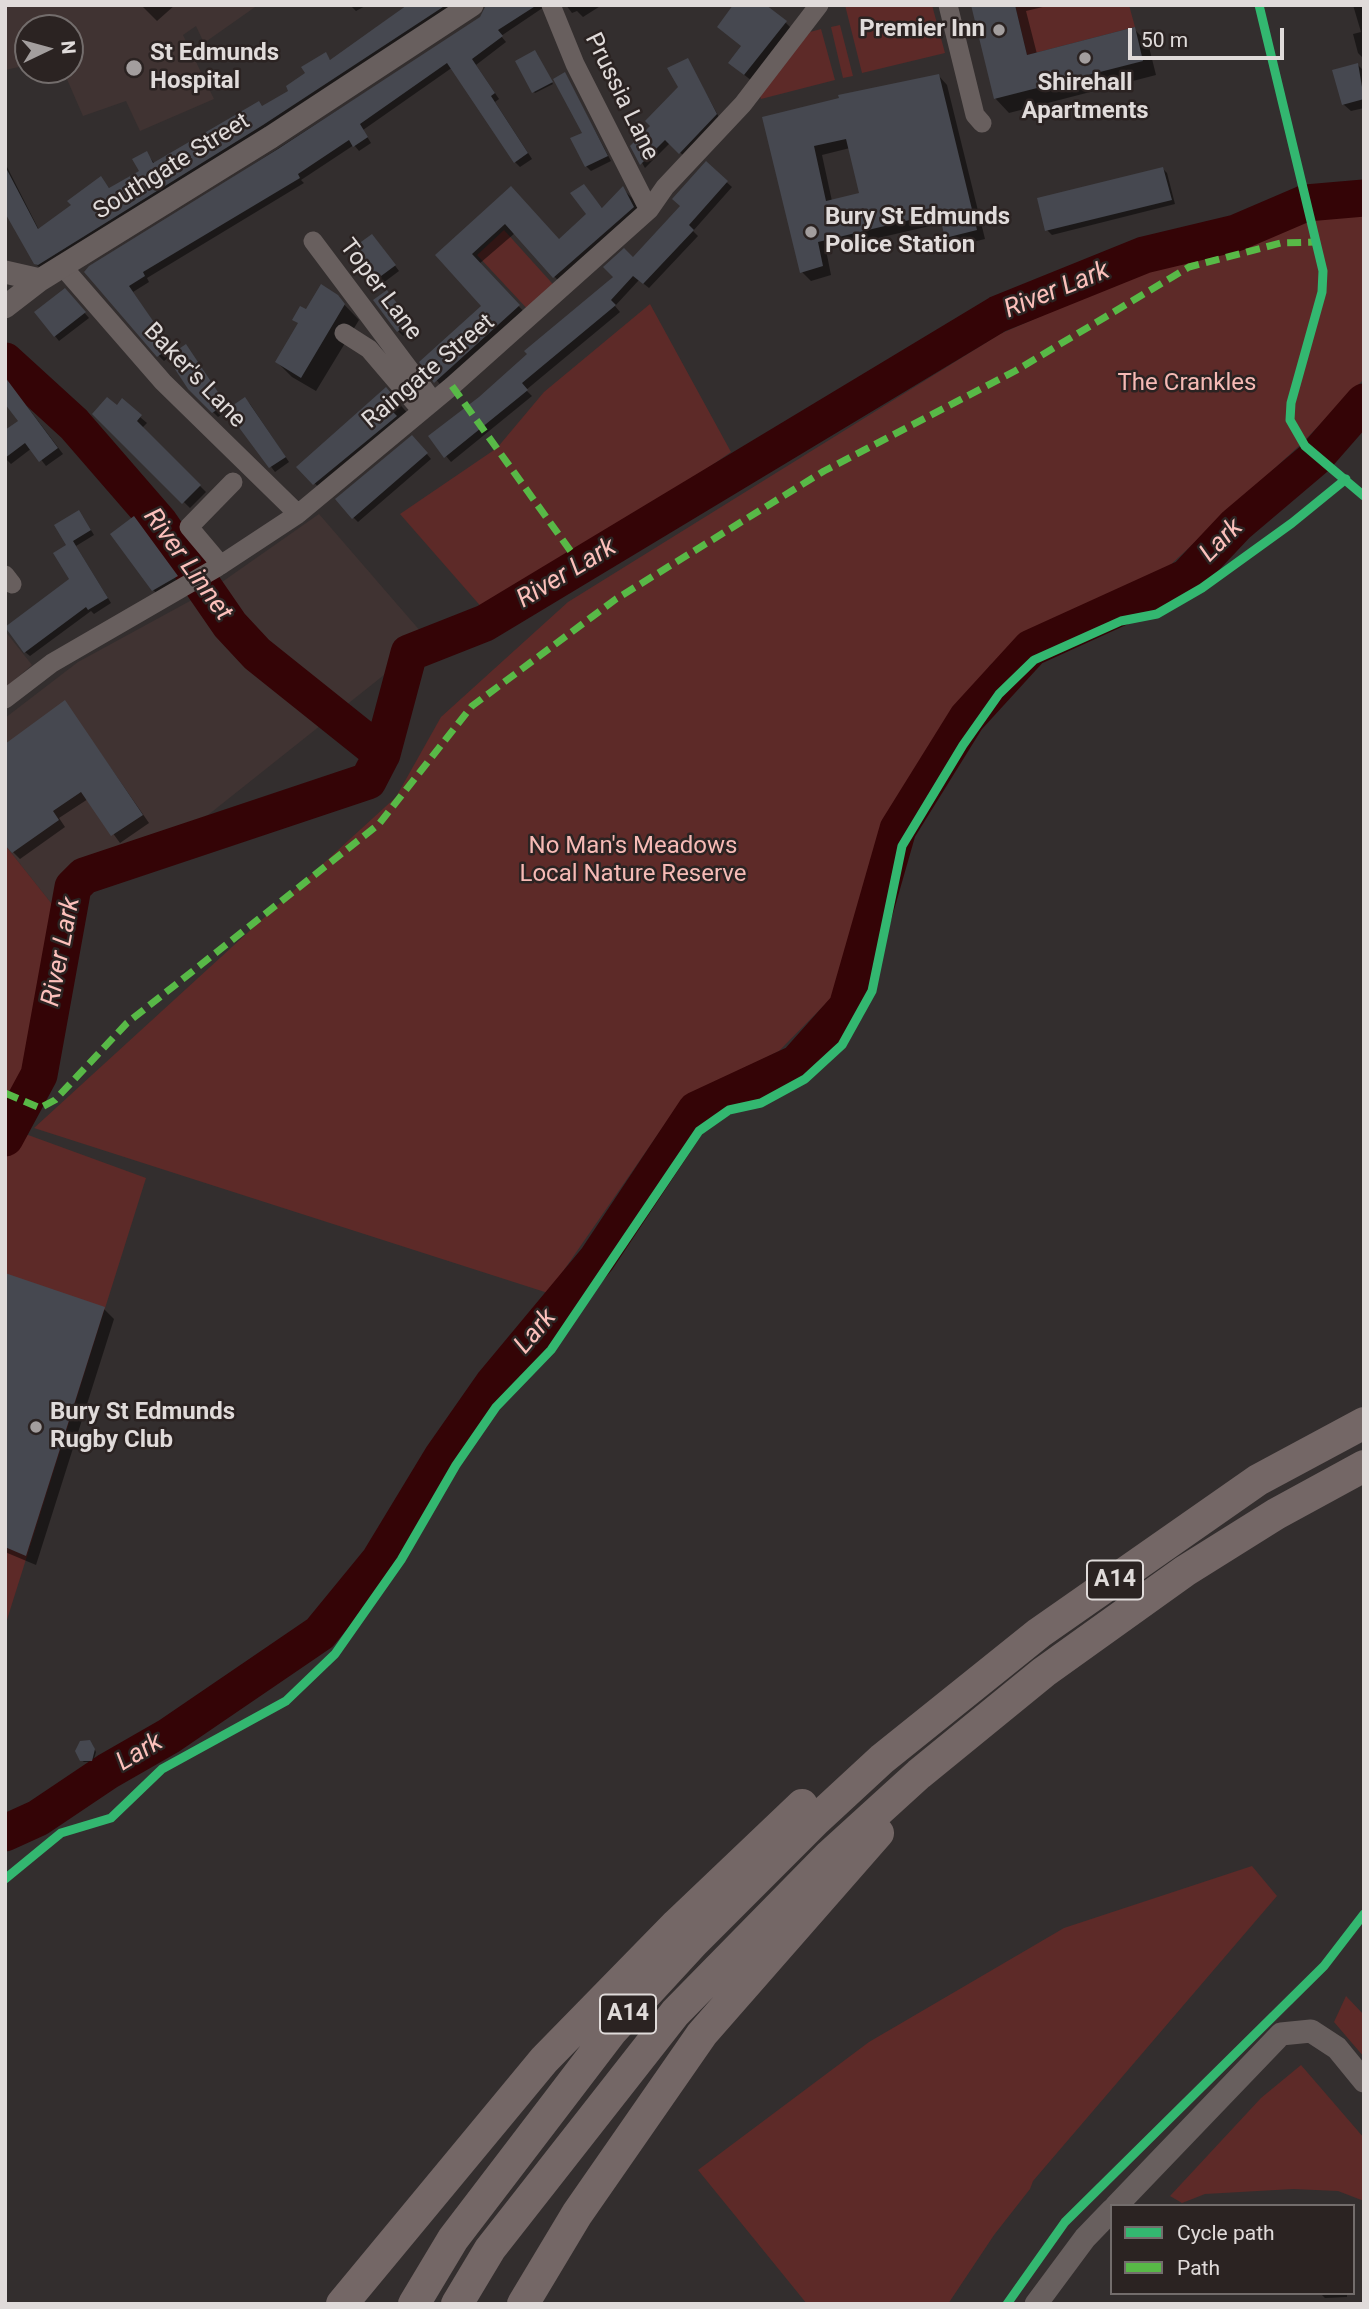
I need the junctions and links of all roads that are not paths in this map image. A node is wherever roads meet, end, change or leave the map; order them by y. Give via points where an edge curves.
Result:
1 (472, 5) edge
2 (551, 5) edge
3 (819, 5) edge
4 (948, 5) edge
5 (982, 123) dead end
6 (649, 210) junction
7 (313, 241) dead end
8 (62, 266) junction
9 (5, 272) edge
10 (40, 280) junction
11 (5, 307) edge
12 (344, 333) dead end
13 (428, 406) junction
14 (233, 482) dead end
15 (298, 514) junction
16 (219, 567) junction
17 (5, 699) edge
18 (1364, 1423) edge
19 (1364, 1466) edge
20 (882, 1759) junction
21 (919, 1774) junction
22 (1364, 2081) edge
23 (1118, 2204) edge
24 (1110, 2212) edge
25 (342, 2304) edge
26 (414, 2304) edge
27 (457, 2304) edge
28 (523, 2304) edge
29 (1036, 2304) edge

1 - 8 street, Southgate Street
2 - 6 street, Prussia Lane via 575,64
3 - 6 street, Raingate Street via 743,104
4 - 5 street via 975,115
6 - 13 street, Raingate Street
7 - 13 street, Toper Lane
8 - 10 street, Southgate Street
8 - 15 street, Baker's Lane via 163,383
9 - 10 street
10 - 11 street, Southgate Street
12 - 13 street, Toper Lane via 369,349
13 - 15 street, Raingate Street
14 - 16 street via 189,527
15 - 16 street, Raingate Street
16 - 17 street, Raingate Street via 52,663
18 - 20 highway, A14 via 1258,1480 1039,1633
19 - 21 highway, A14 via 1276,1514 1185,1572 1044,1672
20 - 25 highway via 811,1796 677,1924 544,2060
20 - 26 highway, A14 via 694,1942 611,2032 453,2239
21 - 27 highway, A14 via 830,1855 675,2013 490,2249
21 - 28 highway via 870,1844 702,2035 577,2214
22 - 23 street via 1337,2048 1311,2031 1281,2034
24 - 29 street

